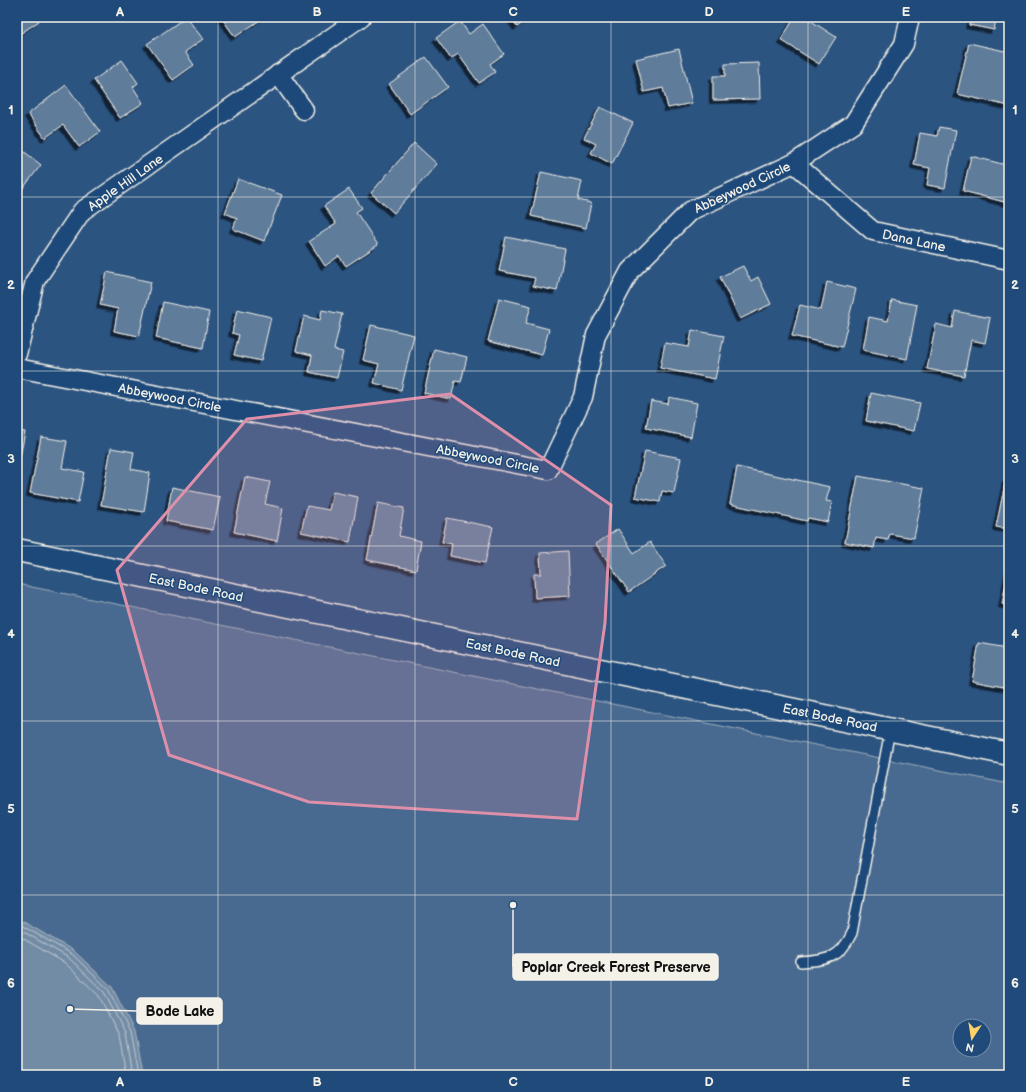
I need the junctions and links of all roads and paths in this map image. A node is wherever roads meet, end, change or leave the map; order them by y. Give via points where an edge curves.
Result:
1 (361, 17) edge
2 (910, 17) edge
3 (278, 74) junction
4 (304, 110) dead end
5 (794, 163) junction
6 (1009, 260) edge
7 (17, 354) edge
8 (17, 368) edge
9 (17, 550) edge
10 (890, 729) junction
11 (1009, 754) edge
12 (801, 962) dead end

1 - 3 street, Apple Hill Lane
2 - 5 street, Abbeywood Circle via 904,44 853,124
3 - 4 street
3 - 7 street, Apple Hill Lane via 82,211 35,281
5 - 6 street, Dana Lane via 873,231
5 - 8 street, Abbeywood Circle via 690,211 630,271 596,335 583,397 548,470
9 - 10 street, East Bode Road
10 - 11 street, East Bode Road
10 - 12 lane via 852,933 846,946 834,956

